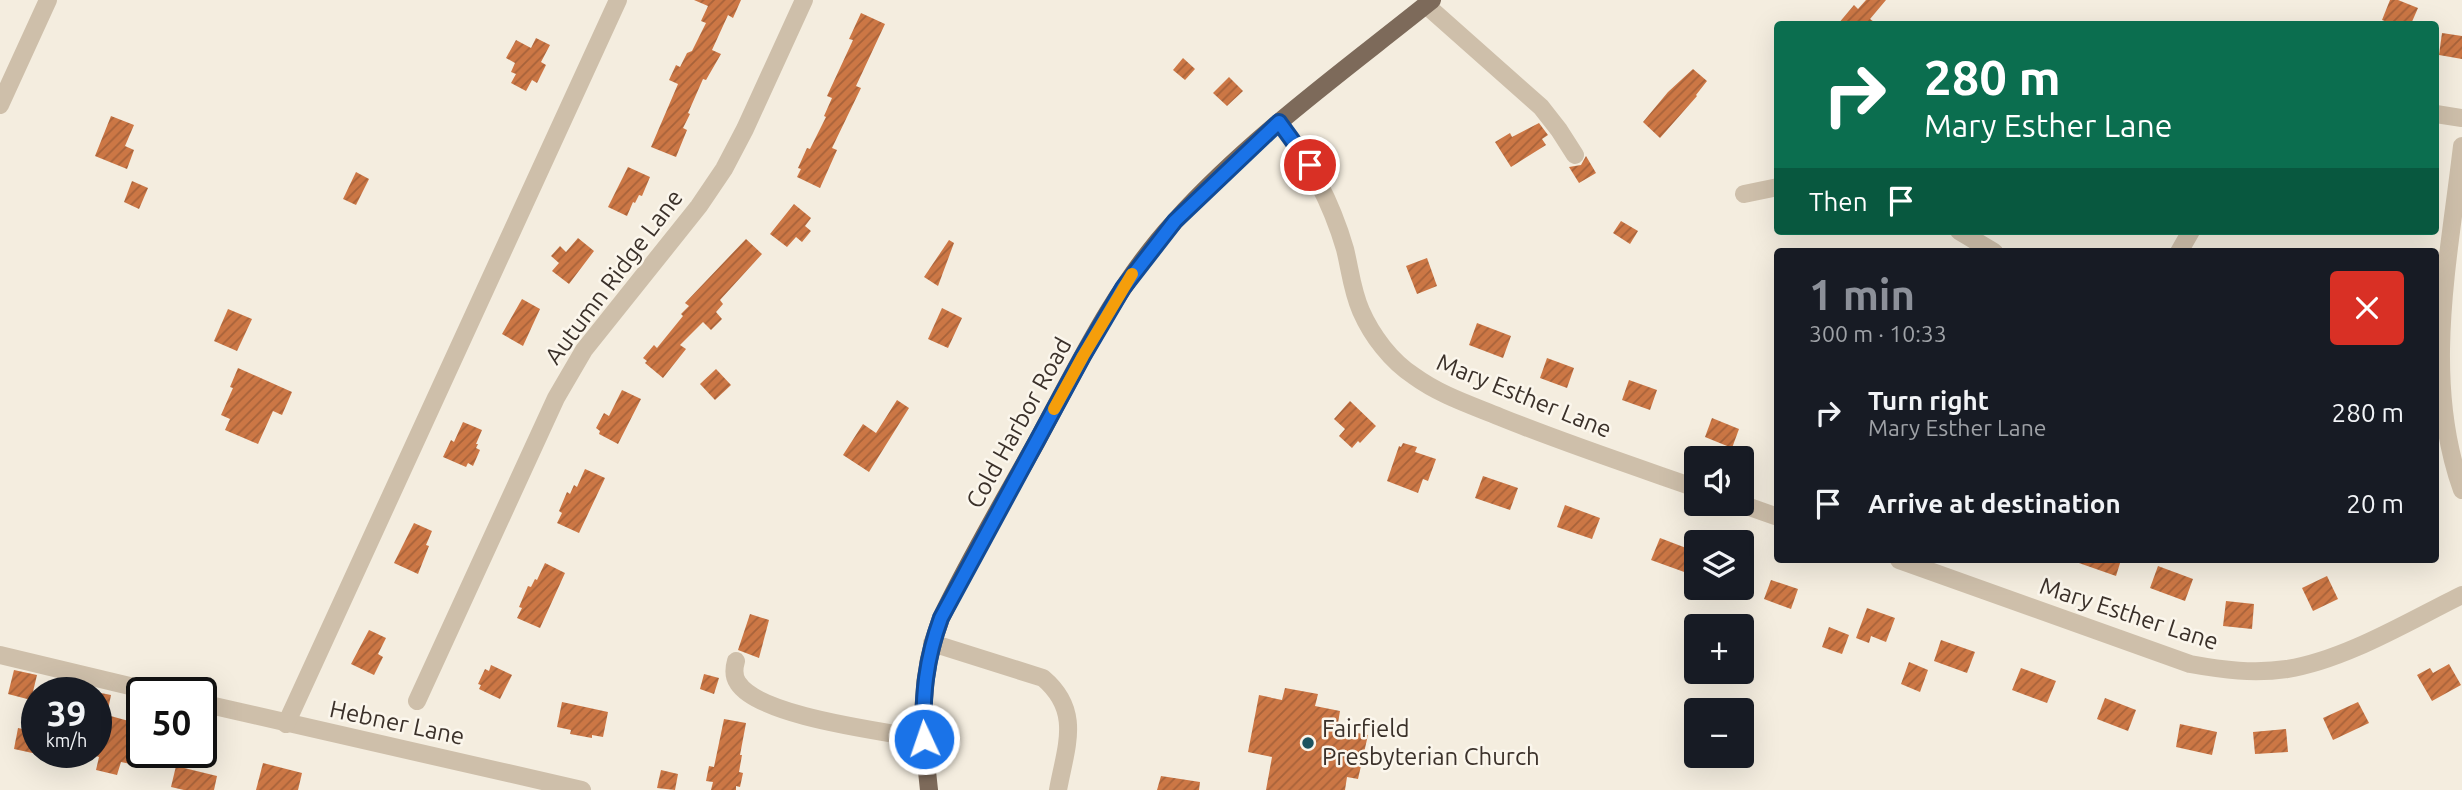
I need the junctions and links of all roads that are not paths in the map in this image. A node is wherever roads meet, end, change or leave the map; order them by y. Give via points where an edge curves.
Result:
1 (48, 0) edge
2 (618, 0) edge
3 (804, 0) edge
4 (1429, 3) edge
5 (0, 105) edge
6 (2439, 114) edge
7 (2462, 118) edge
8 (1279, 122) junction
9 (2462, 146) edge
10 (1574, 155) dead end
11 (1774, 188) edge
12 (1744, 194) dead end
13 (1966, 235) edge
14 (1987, 248) edge
15 (2439, 368) edge
16 (2439, 389) edge
17 (1684, 484) edge
18 (2462, 490) edge
19 (1754, 509) edge
20 (1774, 516) edge
21 (1907, 563) edge
22 (2462, 595) edge
23 (932, 643) junction
24 (0, 655) edge
25 (736, 661) dead end
26 (126, 685) edge
27 (417, 701) dead end
28 (217, 707) edge
29 (286, 724) junction
30 (924, 739) junction
31 (582, 790) edge
32 (929, 790) edge
33 (1058, 790) edge

1 - 5 street
2 - 29 street
3 - 27 street, Autumn Ridge Lane via 723,169 699,206 584,349 562,388
4 - 8 main road, Cold Harbor Road
4 - 10 street via 1541,107
6 - 7 street
8 - 17 street, Mary Esther Lane via 1321,182 1361,311 1392,358 1438,391
8 - 23 main road, Cold Harbor Road via 1175,221 1123,288 949,602
9 - 15 street
11 - 12 street
13 - 14 street
16 - 18 street
19 - 20 street
21 - 22 street, Mary Esther Lane via 2190,664 2251,672 2318,662
23 - 30 main road, Cold Harbor Road via 922,702
23 - 33 street via 1043,678 1055,688 1068,716 1069,731
24 - 26 street
25 - 30 street via 738,683 770,705 816,719
28 - 29 street, Hebner Lane
29 - 31 street, Hebner Lane
30 - 32 main road, Cold Harbor Road

